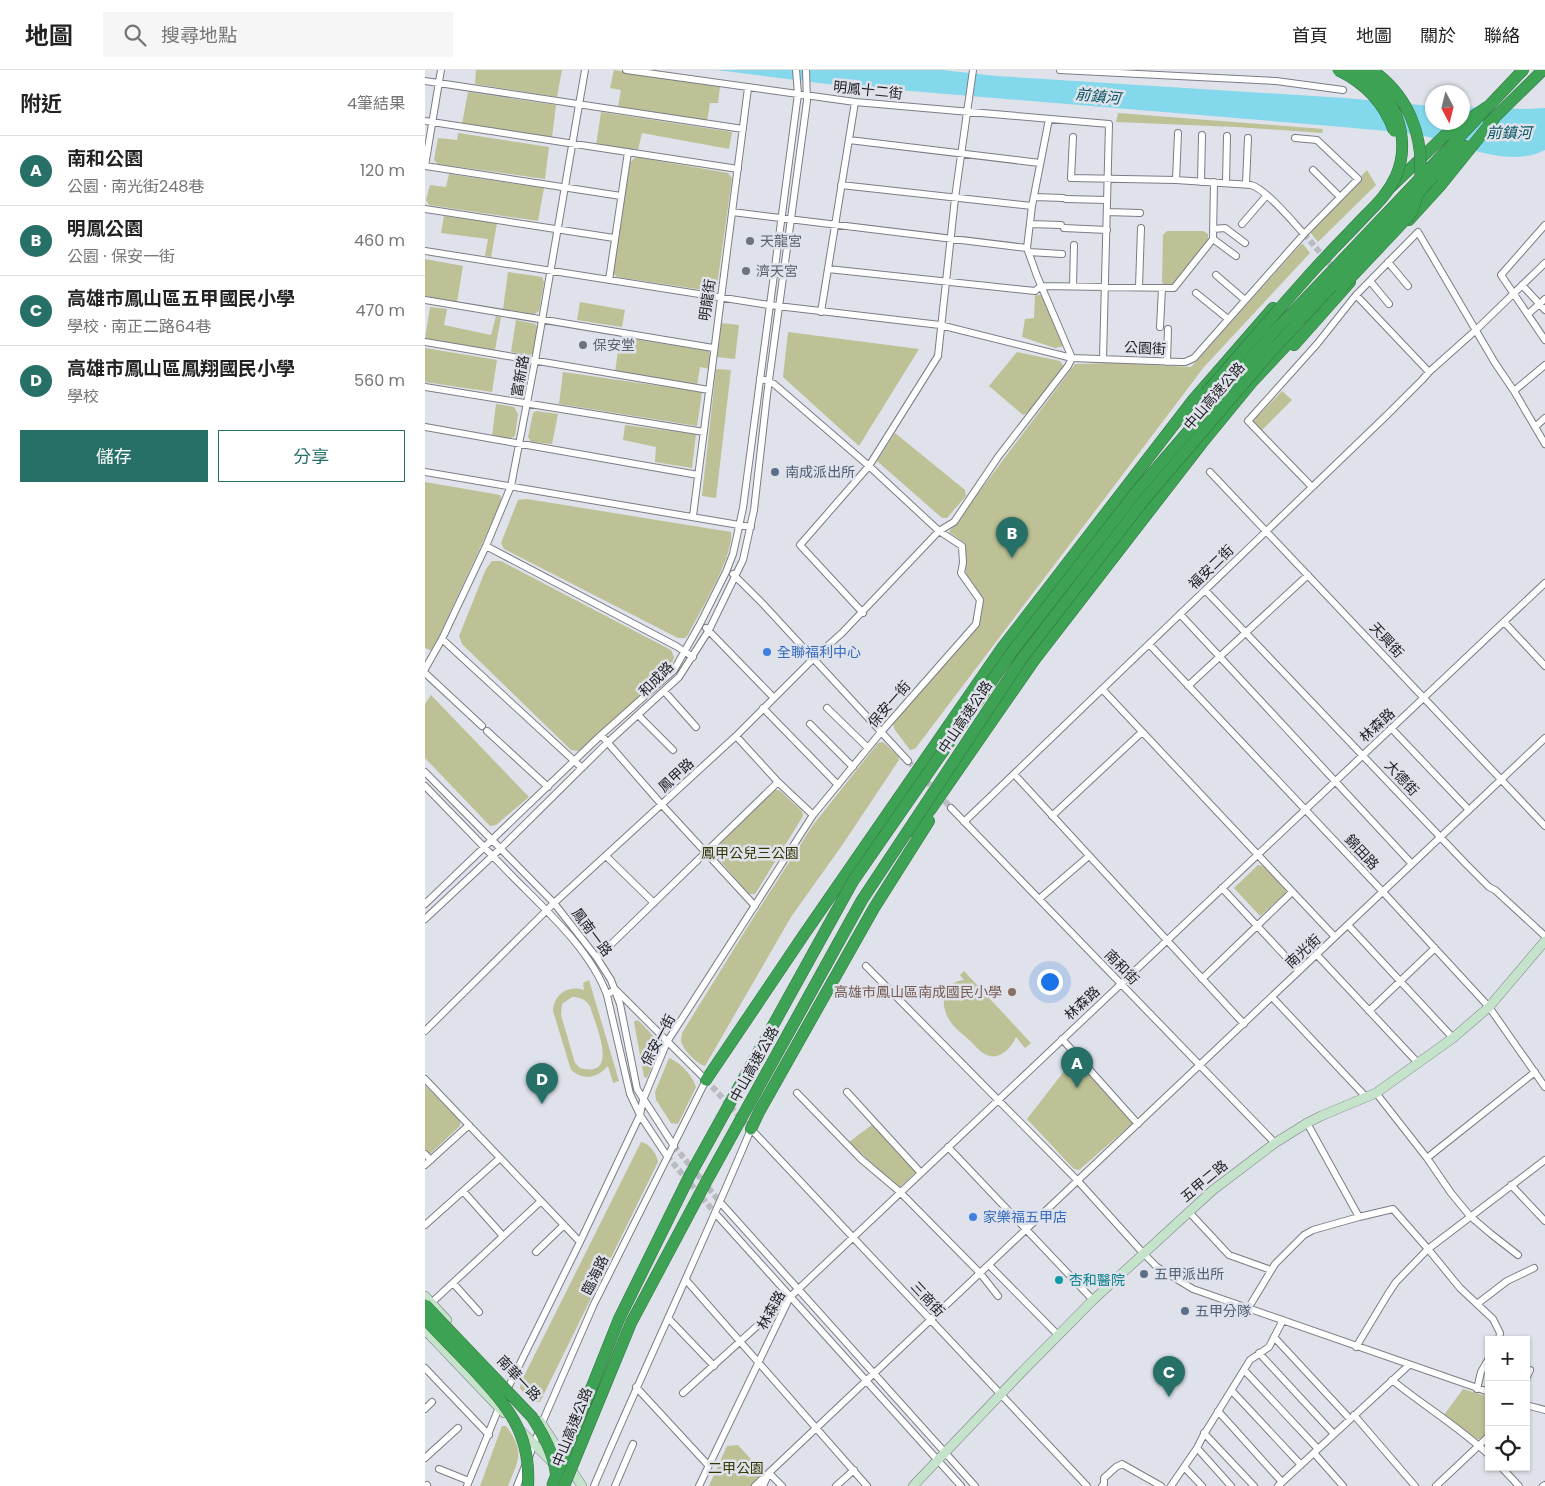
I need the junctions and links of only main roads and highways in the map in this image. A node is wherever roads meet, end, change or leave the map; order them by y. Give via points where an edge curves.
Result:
1 (1337, 70) edge
2 (1355, 70) edge
3 (1372, 70) edge
4 (1383, 70) edge
5 (1523, 70) edge
6 (1543, 70) edge
7 (1487, 106) junction
8 (1494, 119) junction
9 (1381, 200) junction
10 (1412, 212) junction
11 (1185, 465) junction
12 (1112, 504) junction
13 (1002, 648) junction
14 (1035, 659) junction
15 (877, 845) junction
16 (883, 867) junction
17 (1545, 942) edge
18 (706, 1080) road end
19 (751, 1128) road end
20 (427, 1304) edge
21 (425, 1319) edge
22 (425, 1330) edge
23 (528, 1486) edge
24 (552, 1486) edge
25 (558, 1486) edge
26 (564, 1486) edge
27 (578, 1486) edge
28 (582, 1486) edge
29 (913, 1486) edge

1 - 9 highway, bridge via 1373,94 1384,108 1393,129 1394,169
2 - 9 highway, bridge via 1370,79 1385,95 1394,110 1400,131 1401,156 1397,174
3 - 10 highway, bridge via 1405,105 1417,134 1421,165 1419,190
4 - 10 highway, bridge via 1412,104 1424,139 1425,178
5 - 7 highway, 中山高速公路
6 - 8 highway, 中山高速公路
7 - 12 highway via 1435,145 1281,298 1193,400
7 - 15 highway, 中山高速公路, bridge via 1271,335 1136,492 1013,652
8 - 11 highway via 1440,186
8 - 16 highway, 中山高速公路, bridge via 1434,176 1269,354 1144,500 1023,657
9 - 12 highway, bridge via 1312,272 1206,393 1144,471
10 - 11 highway, bridge via 1252,382
11 - 14 highway
12 - 13 highway
13 - 15 highway via 892,814
13 - 18 highway
14 - 16 highway via 931,809
14 - 19 highway via 874,908
15 - 24 highway, 中山高速公路, bridge via 853,881 689,1177 619,1319
16 - 26 highway, 中山高速公路, bridge via 733,1132 631,1323
17 - 29 main road, 五甲二路 via 1489,1007 1453,1038 1376,1093 1321,1116 1275,1143 1213,1190 1093,1300
20 - 25 highway, bridge via 532,1417 550,1450
20 - 28 main road, 南華一路 via 542,1423
21 - 23 highway, bridge via 510,1412 526,1452
22 - 27 main road via 534,1445

